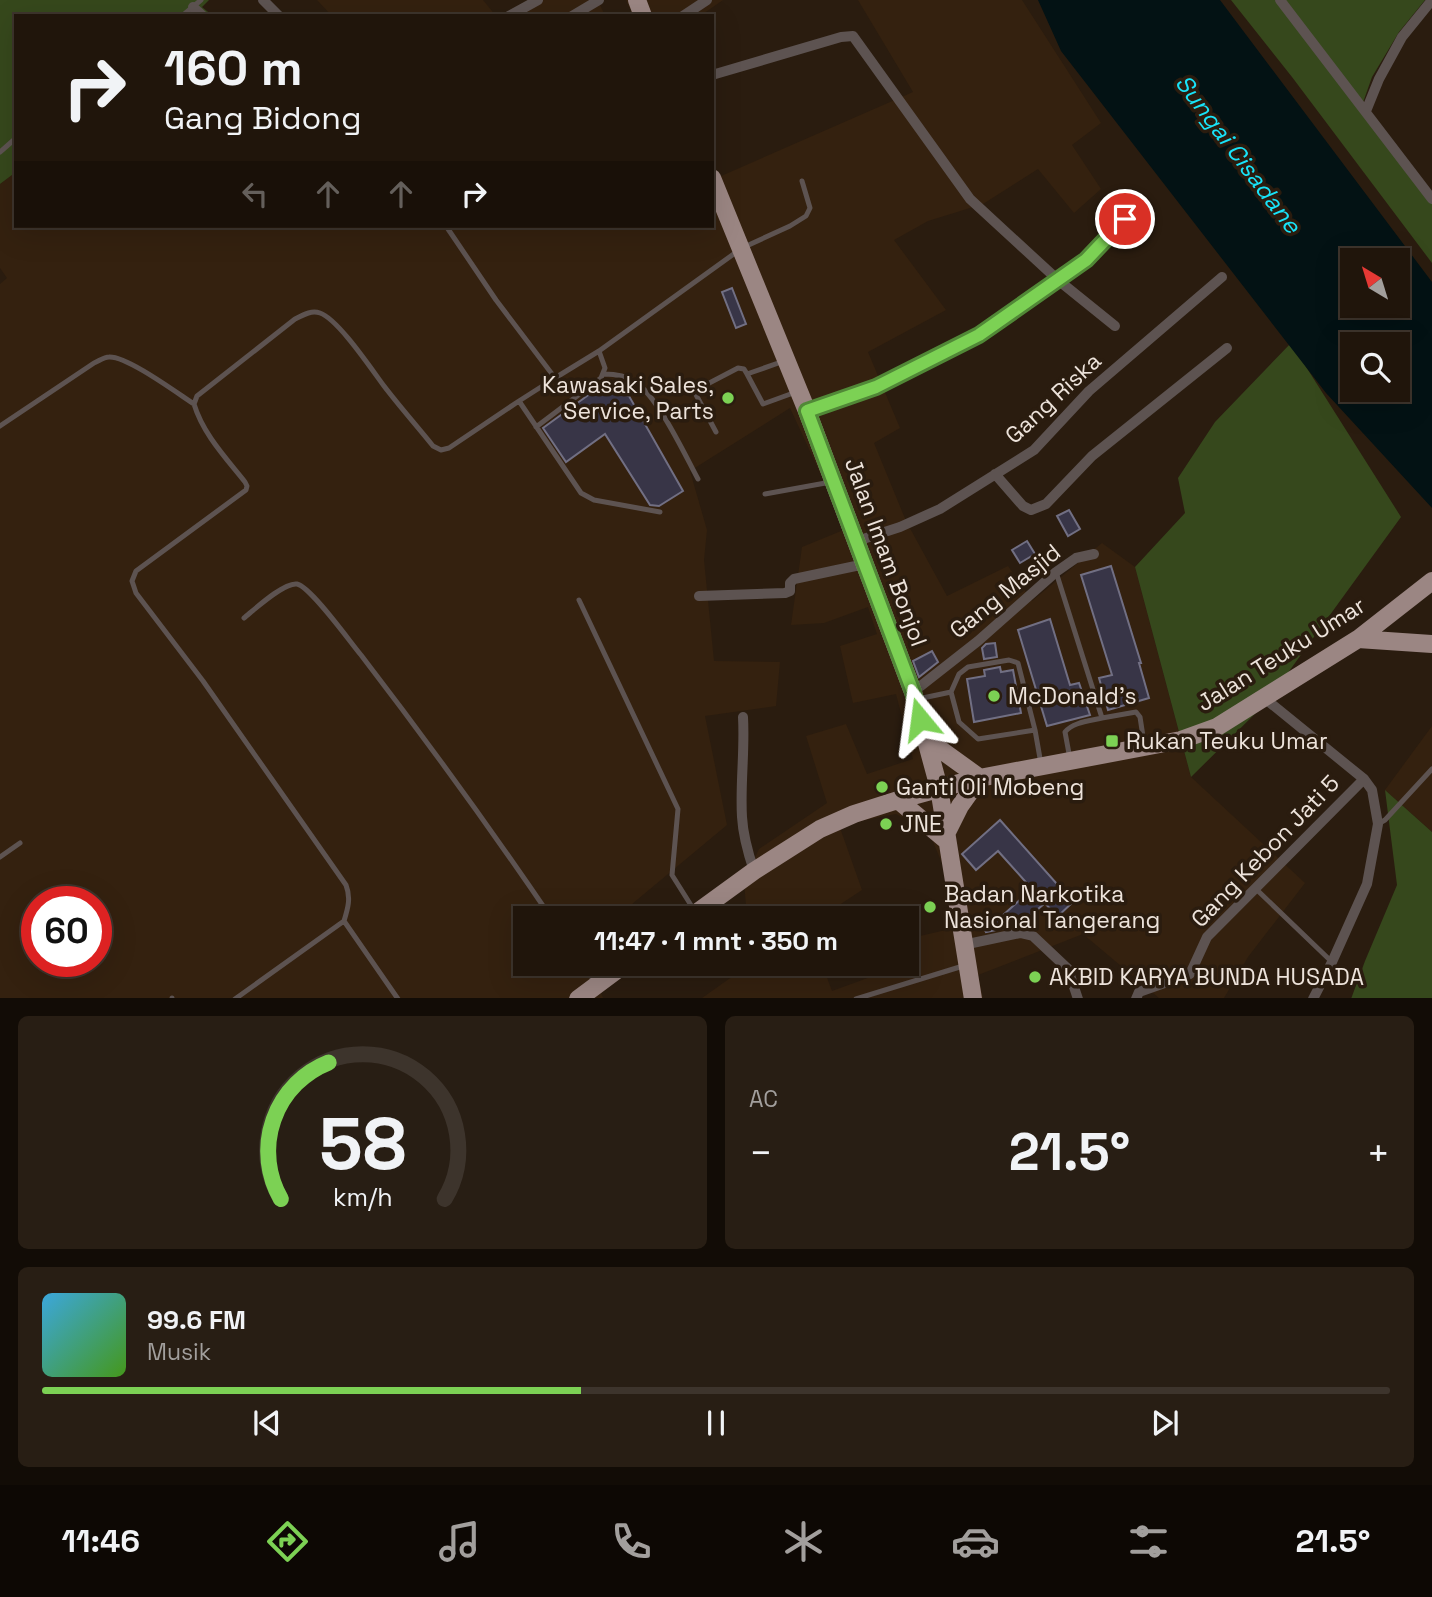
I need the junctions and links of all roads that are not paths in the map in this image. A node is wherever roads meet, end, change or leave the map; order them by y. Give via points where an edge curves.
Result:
1 (263, 0) edge
2 (538, 0) edge
3 (598, 0) edge
4 (706, 0) edge
5 (1280, 0) edge
6 (1432, 0) edge
7 (277, 14) edge
8 (513, 14) edge
9 (575, 14) edge
10 (686, 14) edge
11 (714, 74) edge
12 (1366, 111) junction
13 (14, 140) edge
14 (0, 152) edge
15 (802, 181) dead end
16 (714, 183) edge
17 (1432, 199) edge
18 (1135, 208) dead end
19 (447, 228) edge
20 (741, 248) junction
21 (1222, 277) dead end
22 (1058, 280) junction
23 (1115, 326) dead end
24 (1227, 348) dead end
25 (598, 351) junction
26 (787, 360) junction
27 (604, 374) junction
28 (747, 374) junction
29 (555, 378) junction
30 (799, 391) junction
31 (519, 401) junction
32 (194, 404) junction
33 (807, 411) junction
34 (0, 426) edge
35 (536, 427) junction
36 (716, 432) dead end
37 (995, 474) junction
38 (698, 479) dead end
39 (834, 481) junction
40 (765, 494) dead end
41 (660, 512) dead end
42 (857, 541) junction
43 (1094, 554) dead end
44 (864, 564) junction
45 (1056, 572) junction
46 (1432, 581) edge
47 (699, 596) dead end
48 (579, 600) dead end
49 (244, 618) dead end
50 (1358, 639) junction
51 (1432, 644) edge
52 (951, 692) junction
53 (914, 696) junction
54 (1263, 698) junction
55 (743, 717) dead end
56 (1102, 718) junction
57 (1035, 730) junction
58 (926, 739) junction
59 (1144, 748) junction
60 (1070, 762) junction
61 (1041, 768) junction
62 (1432, 769) edge
63 (980, 778) junction
64 (1364, 779) junction
65 (939, 788) junction
66 (898, 800) junction
67 (1378, 824) junction
68 (946, 838) junction
69 (20, 843) dead end
70 (0, 858) edge
71 (754, 871) junction
72 (1254, 888) junction
73 (543, 906) edge
74 (687, 906) edge
75 (706, 906) edge
76 (344, 921) junction
77 (963, 945) junction
78 (1332, 962) junction
79 (967, 965) junction
80 (591, 976) edge
81 (609, 976) edge
82 (597, 985) junction
83 (237, 998) edge
84 (397, 998) edge
85 (579, 998) edge
86 (859, 998) edge
87 (973, 998) edge
88 (1078, 998) edge
89 (1136, 998) edge
90 (1313, 998) edge

1 - 7 street
2 - 8 street
3 - 9 street
4 - 10 street
5 - 12 street
6 - 12 street via 1402,37
11 - 22 street via 853,36 970,199
12 - 17 street
13 - 14 lane
15 - 20 lane via 810,208 806,216
16 - 20 main road, Jalan Imam Bonjol
18 - 22 street via 1086,260
19 - 29 lane
20 - 25 lane
20 - 26 main road, Jalan Imam Bonjol
21 - 37 street, Gang Riska via 1088,391 1034,450
22 - 23 street
22 - 33 street via 979,335 876,387
24 - 37 street via 1092,456 1046,504 1031,510 1023,506
25 - 27 lane
25 - 29 lane
26 - 28 lane
26 - 30 main road, Jalan Imam Bonjol
27 - 35 lane
27 - 38 lane via 637,382 651,397
28 - 30 lane via 762,404
28 - 36 lane via 738,368 694,390
29 - 31 lane
30 - 33 main road, Jalan Imam Bonjol
31 - 32 lane via 441,450 433,446 344,334 318,312 295,319 197,396
31 - 35 lane
32 - 34 lane via 118,358 107,357
32 - 76 lane via 198,418 245,482 246,490 136,572 132,586 346,885 349,904
33 - 39 main road, Jalan Imam Bonjol
35 - 41 lane via 581,492 594,500
37 - 42 street, Gang Riska via 940,509
39 - 40 lane
39 - 42 main road, Jalan Imam Bonjol
42 - 44 main road, Jalan Imam Bonjol
43 - 45 street, Gang Masjid via 1076,558
44 - 47 street via 794,579 785,593
44 - 53 main road, Jalan Imam Bonjol
45 - 53 street, Gang Masjid
45 - 56 lane
46 - 50 main road, Jalan Teuku Umar
48 - 74 lane via 678,809 672,876
49 - 73 lane via 285,587 301,584 422,734
50 - 51 main road
50 - 54 main road, Jalan Teuku Umar
52 - 53 lane
52 - 57 lane via 959,722 978,739
52 - 57 lane via 959,674 968,667 1009,660 1018,663
53 - 58 main road, Jalan Imam Bonjol
54 - 59 main road, Jalan Teuku Umar via 1217,727
54 - 64 street
55 - 71 street via 742,815
56 - 59 lane via 1136,712
56 - 60 lane via 1066,729
57 - 61 lane
58 - 63 main road
58 - 65 main road, Jalan Imam Bonjol
59 - 60 main road, Jalan Teuku Umar
60 - 61 main road, Jalan Teuku Umar
61 - 63 main road, Jalan Teuku Umar
62 - 67 lane
63 - 65 main road, Jalan Teuku Umar
63 - 68 main road via 960,806
64 - 67 street via 1372,790
64 - 72 street, Gang Kebon Jati 5
65 - 66 main road, Jalan Teuku Umar
65 - 68 main road, Jalan Imam Bonjol
66 - 68 main road
66 - 71 main road, Jalan Teuku Umar via 820,830
67 - 78 street via 1367,884
68 - 77 main road, Jalan Imam Bonjol
69 - 70 lane
71 - 75 main road, Jalan Teuku Umar
72 - 78 lane
72 - 89 street, Gang Kebon Jati 5 via 1207,937 1191,974 1139,992
76 - 83 lane
76 - 84 lane
77 - 79 main road, Jalan Imam Bonjol
77 - 88 street via 1020,933 1033,936 1068,969
78 - 90 street
79 - 86 lane
79 - 87 main road, Jalan Imam Bonjol
80 - 82 lane
81 - 82 main road
82 - 85 main road

